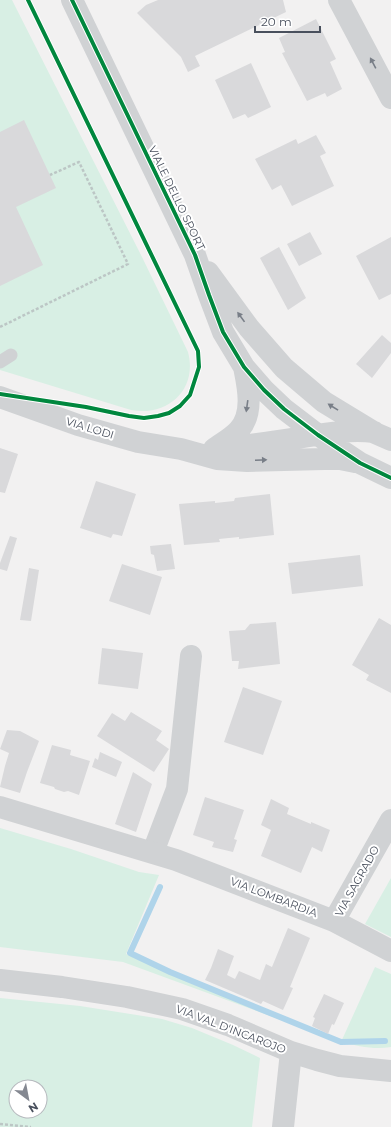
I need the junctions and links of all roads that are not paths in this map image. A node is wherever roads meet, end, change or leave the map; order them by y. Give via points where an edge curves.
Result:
1 (72, 0) edge
2 (339, 0) edge
3 (391, 98) edge
4 (195, 255) junction
5 (244, 367) junction
6 (0, 397) edge
7 (318, 435) junction
8 (383, 436) edge
9 (214, 449) junction
10 (181, 450) junction
11 (360, 463) junction
12 (391, 478) edge
13 (191, 656) dead end
14 (0, 806) edge
15 (391, 820) edge
16 (153, 852) junction
17 (334, 921) junction
18 (391, 951) edge
19 (0, 980) edge
20 (292, 1052) junction
21 (391, 1063) edge
22 (366, 1069) junction
23 (391, 1071) edge
24 (283, 1127) edge

1 - 4 street, VIALE DELLO SPORT
3 -> 2 street
4 - 5 street, VIALE DELLO SPORT via 223,332
8 -> 4 street, VIALE DELLO SPORT via 324,402 284,368 249,328
5 - 7 street, VIALE DELLO SPORT via 284,409
5 -> 9 street via 248,390 245,418 240,429
6 - 10 street, VIA LODI via 78,425 138,442
7 - 8 street, VIA LODI via 359,430
7 - 9 street, VIA LODI
7 - 11 street, VIALE DELLO SPORT
9 - 10 street, VIA LODI
10 -> 11 street, VIA LODI via 247,461 340,459
11 - 12 street, VIALE DELLO SPORT
13 - 16 street via 177,789
14 - 16 street, VIA LOMBARDIA
15 - 17 street, VIA SAGRADO
16 - 17 street, VIA LOMBARDIA
17 - 18 street, VIA LOMBARDIA
19 - 20 street, VIA VAL D'INCAROJO via 127,997 182,1009
20 - 22 street, VIA VAL D'INCAROJO via 340,1066
20 - 24 street
21 - 22 street, VIA VAL D'INCAROJO
22 - 23 street, VIA VAL D'INCAROJO

